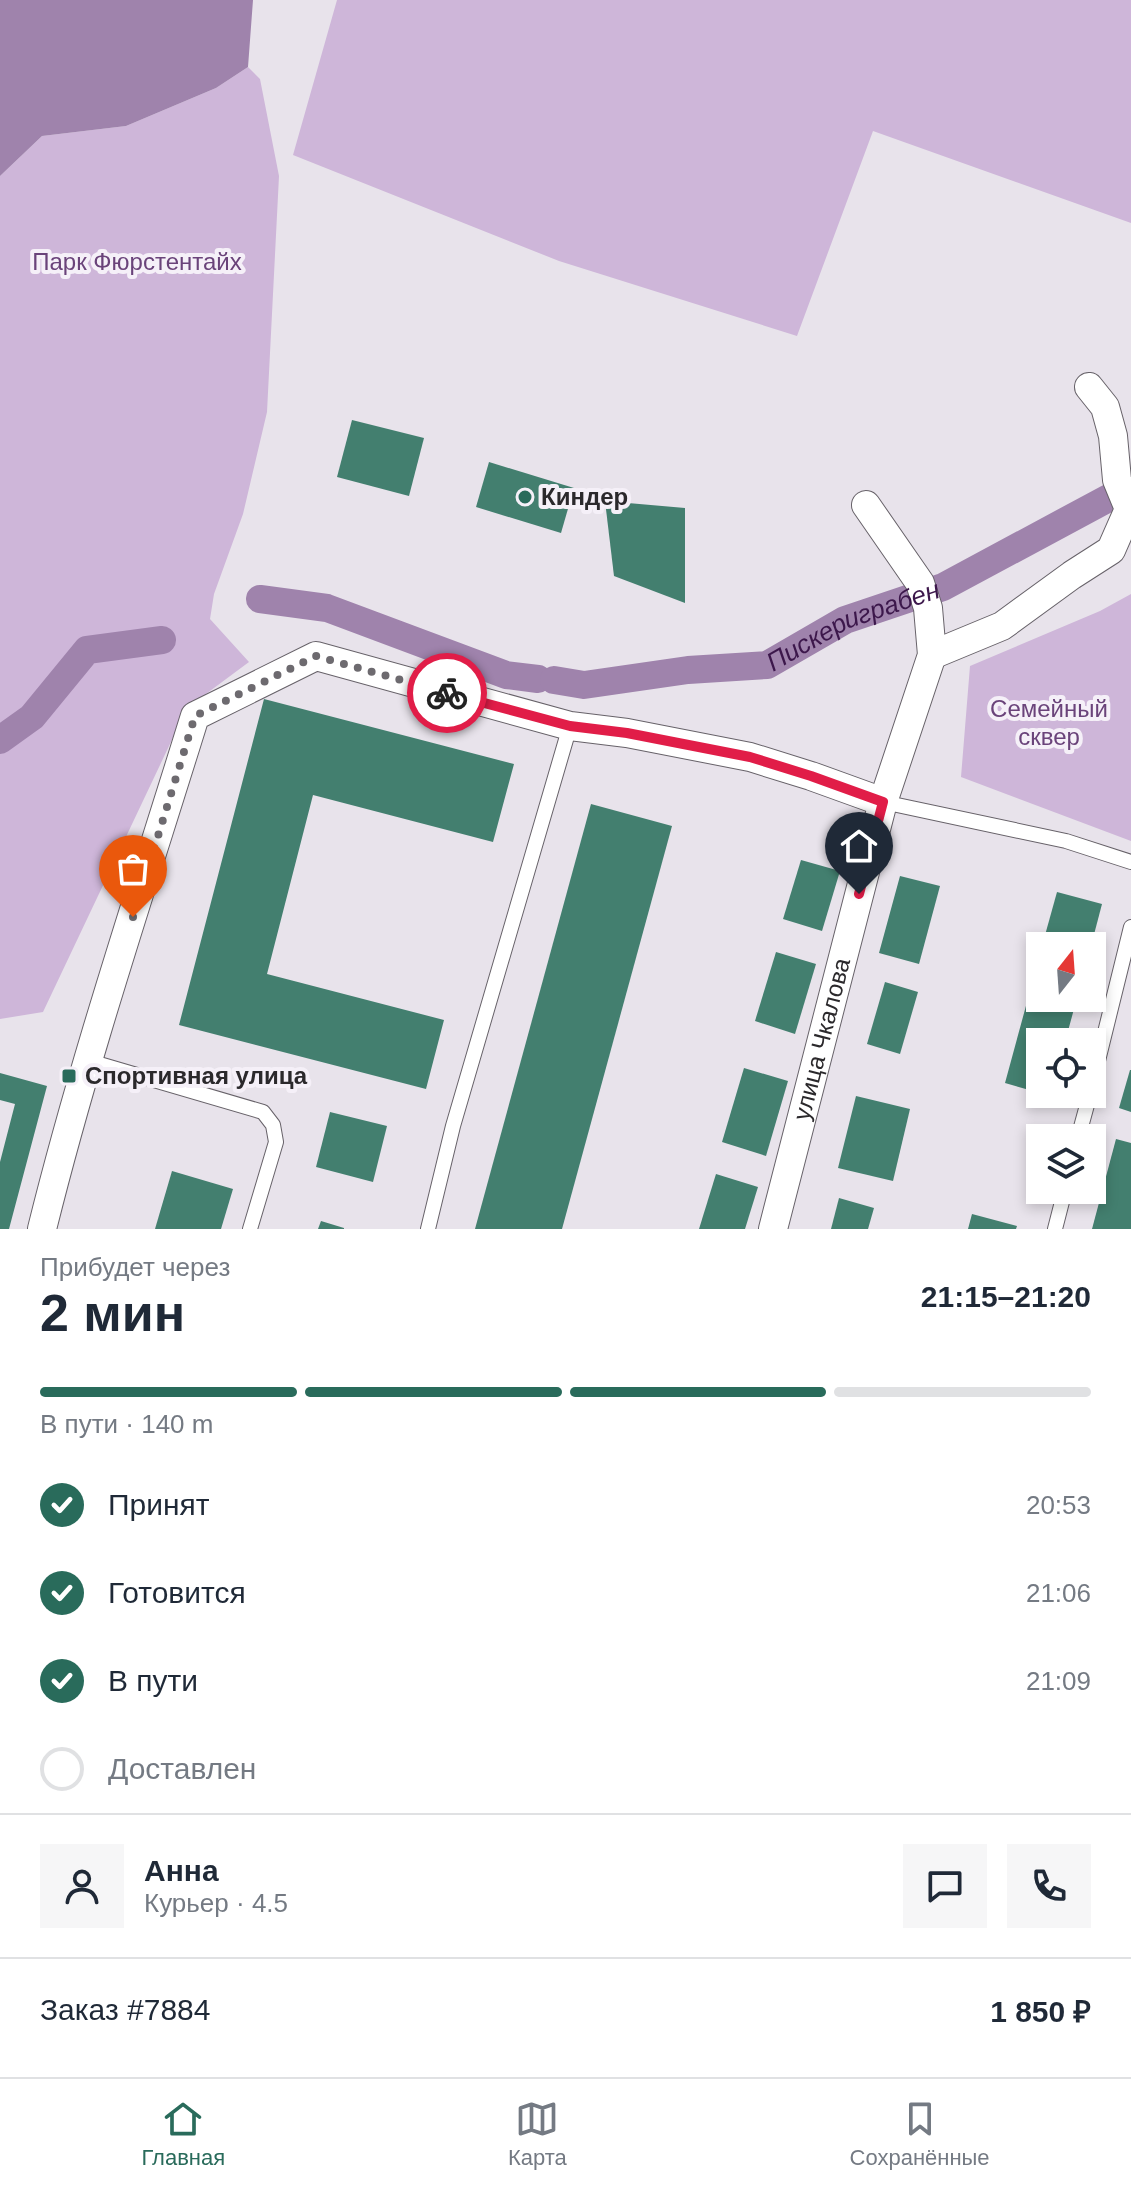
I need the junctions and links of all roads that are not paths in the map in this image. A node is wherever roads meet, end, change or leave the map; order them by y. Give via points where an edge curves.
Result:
1 (1089, 387) dead end
2 (866, 505) dead end
3 (932, 655) junction
4 (570, 726) junction
5 (883, 802) junction
6 (1131, 862) edge
7 (1131, 927) edge
8 (1106, 1031) edge
9 (89, 1061) junction
10 (1061, 1204) edge
11 (42, 1229) edge
12 (250, 1229) edge
13 (428, 1229) edge
14 (773, 1229) edge
15 (1055, 1229) edge

1 - 3 street via 1105,407 1117,480 1129,509 1111,550 1002,626
2 - 3 street via 924,596
3 - 5 street, улица Чкалова
4 - 5 street via 750,757
4 - 9 street via 316,656 195,716
4 - 13 lane
5 - 6 lane via 1066,841
5 - 14 street, улица Чкалова
7 - 8 lane
9 - 11 street
9 - 12 lane via 263,1112 273,1125 276,1142
10 - 15 lane

